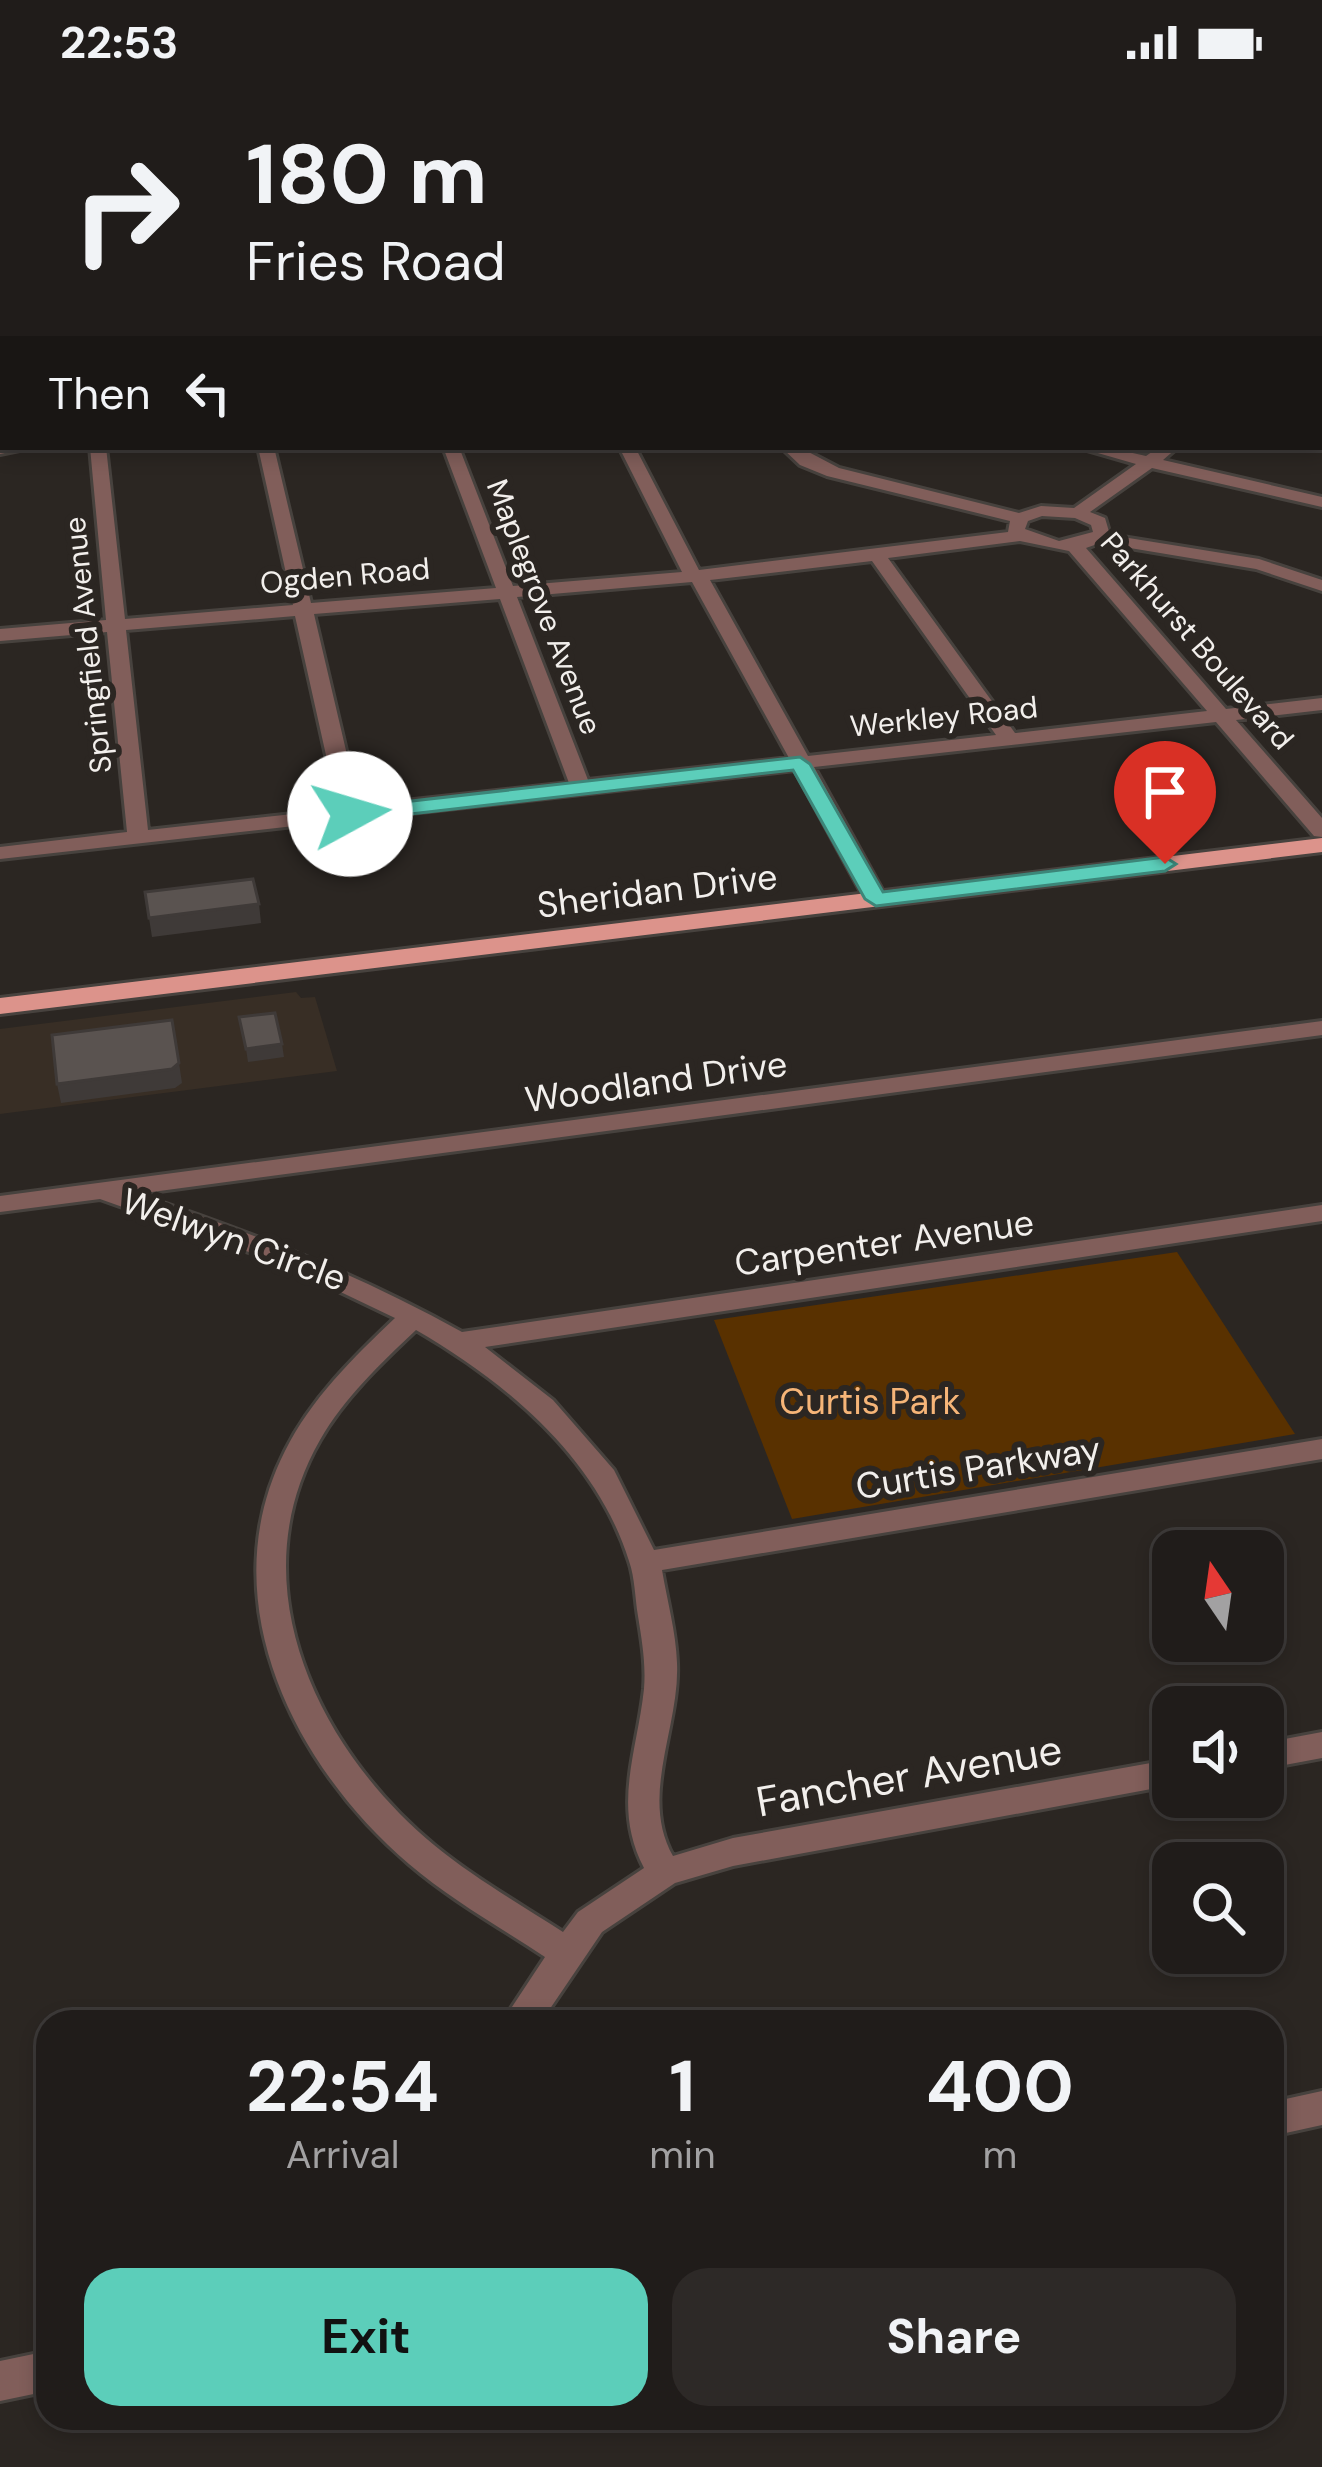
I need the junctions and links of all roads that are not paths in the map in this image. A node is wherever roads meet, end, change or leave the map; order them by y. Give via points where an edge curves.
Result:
1 (98, 450) edge
2 (267, 450) edge
3 (452, 450) edge
4 (629, 450) edge
5 (793, 450) edge
6 (1098, 450) edge
7 (1166, 450) edge
8 (1150, 462) junction
9 (1322, 502) edge
10 (1078, 513) junction
11 (1020, 527) junction
12 (1099, 538) junction
13 (1074, 546) junction
14 (878, 556) junction
15 (697, 576) junction
16 (1322, 586) edge
17 (507, 592) junction
18 (303, 610) junction
19 (117, 626) junction
20 (0, 635) edge
21 (1322, 704) edge
22 (1224, 716) junction
23 (1010, 740) junction
24 (800, 764) junction
25 (581, 788) junction
26 (350, 814) junction
27 (1322, 831) edge
28 (137, 838) junction
29 (1322, 845) edge
30 (0, 853) edge
31 (876, 899) junction
32 (0, 1006) edge
33 (1322, 1028) edge
34 (103, 1191) junction
35 (0, 1204) edge
36 (1322, 1213) edge
37 (414, 1316) junction
38 (456, 1342) junction
39 (1322, 1449) edge
40 (646, 1562) junction
41 (1322, 1745) edge
42 (1284, 1752) edge
43 (1152, 1776) edge
44 (664, 1873) junction
45 (569, 1954) junction
46 (529, 2010) edge
47 (1322, 2108) edge
48 (1284, 2116) edge
49 (36, 2374) edge
50 (0, 2381) edge

1 - 19 street, Springfield Avenue
2 - 18 street
3 - 17 street, Maplegrove Avenue
4 - 15 street
5 - 11 street via 833,472
6 - 8 street
7 - 8 street, Parkhurst Boulevard
8 - 9 street
8 - 10 street, Parkhurst Boulevard
10 - 11 street, Ogden Road via 1050,510
10 - 12 street via 1102,526
11 - 13 street
11 - 14 street, Ogden Road
12 - 13 street
12 - 16 street via 1259,564
13 - 22 street, Parkhurst Boulevard
14 - 15 street, Ogden Road
14 - 23 street
15 - 17 street, Ogden Road
15 - 24 street
17 - 18 street, Ogden Road
17 - 25 street, Maplegrove Avenue
18 - 19 street, Ogden Road
18 - 26 street
19 - 20 street, Ogden Road
19 - 28 street, Springfield Avenue
21 - 22 street, Werkley Road
22 - 23 street, Werkley Road
22 - 27 street, Parkhurst Boulevard
23 - 24 street, Werkley Road
24 - 25 street, Werkley Road
24 - 31 street
25 - 26 street, Werkley Road
26 - 28 street, Werkley Road
28 - 30 street, Werkley Road
29 - 31 main road, Sheridan Drive
31 - 32 main road, Sheridan Drive
33 - 34 street, Woodland Drive
34 - 35 street, Woodland Drive
34 - 37 street, Welwyn Circle via 277,1248
36 - 38 street, Carpenter Avenue
37 - 38 street, Welwyn Circle
37 - 45 street via 318,1418 296,1455 275,1525 272,1626 309,1724 370,1806 408,1843
38 - 40 street, Welwyn Circle via 586,1450
39 - 40 street, Curtis Parkway
40 - 44 street, Welwyn Circle via 662,1673 639,1813
41 - 42 street
43 - 44 street, Fancher Avenue via 733,1852
44 - 45 street via 590,1922
45 - 46 street
47 - 48 street
49 - 50 street

